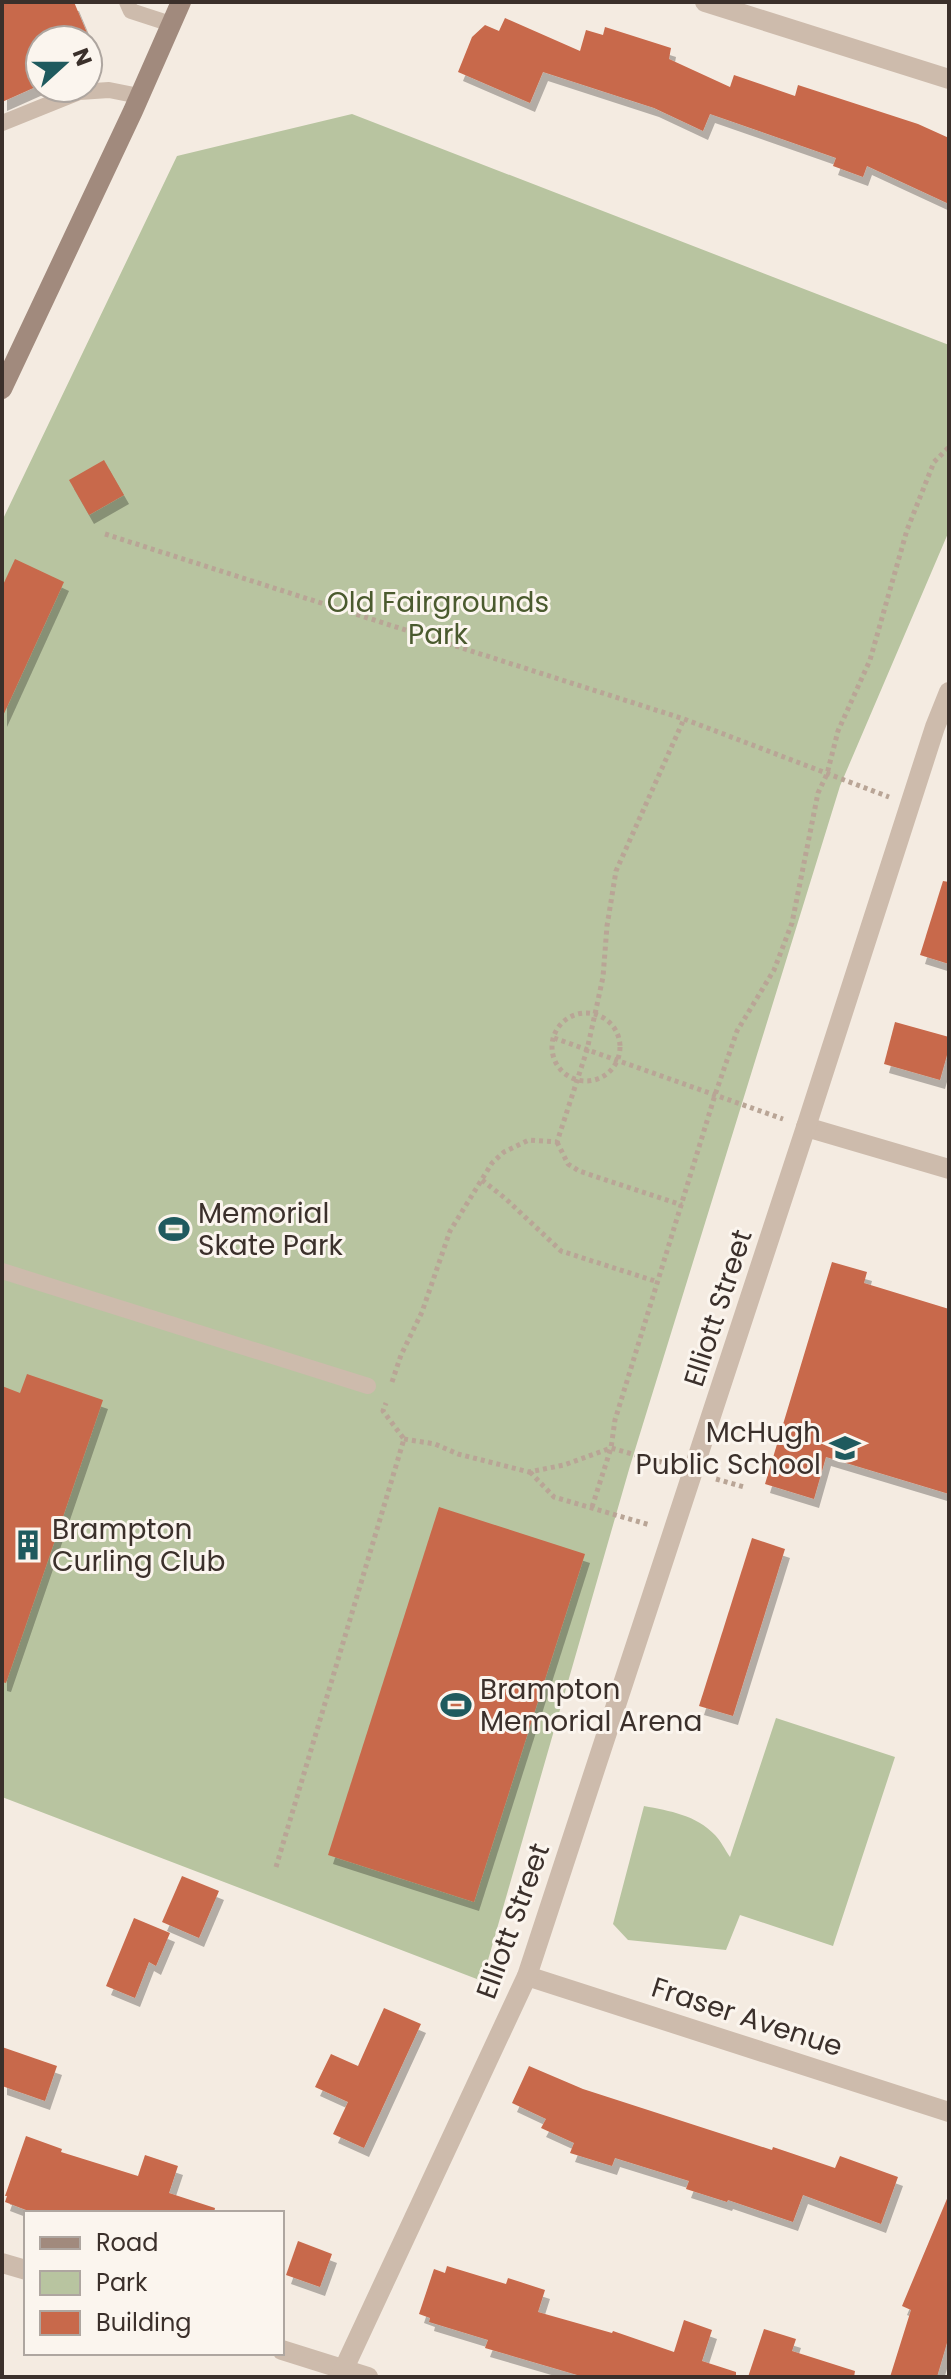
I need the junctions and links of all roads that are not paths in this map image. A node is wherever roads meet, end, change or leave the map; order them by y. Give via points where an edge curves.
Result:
1 (127, 2) edge
2 (181, 2) edge
3 (705, 2) edge
4 (171, 24) junction
5 (949, 79) edge
6 (139, 96) junction
7 (2, 123) edge
8 (2, 389) edge
9 (949, 692) edge
10 (806, 1127) junction
11 (949, 1169) edge
12 (2, 1271) edge
13 (368, 1386) dead end
14 (527, 1976) junction
15 (949, 2112) edge
16 (2, 2263) edge
17 (24, 2269) edge
18 (284, 2351) edge
19 (342, 2373) edge
20 (368, 2377) edge

1 - 4 lane via 131,11
2 - 4 street
3 - 5 street
4 - 6 street
6 - 7 lane via 79,92
6 - 8 street
9 - 10 street, Elliott Street
10 - 11 street
10 - 14 street, Elliott Street
12 - 13 lane
14 - 15 street, Fraser Avenue
14 - 19 street, Elliott Street
16 - 17 street
18 - 19 street
19 - 20 street

